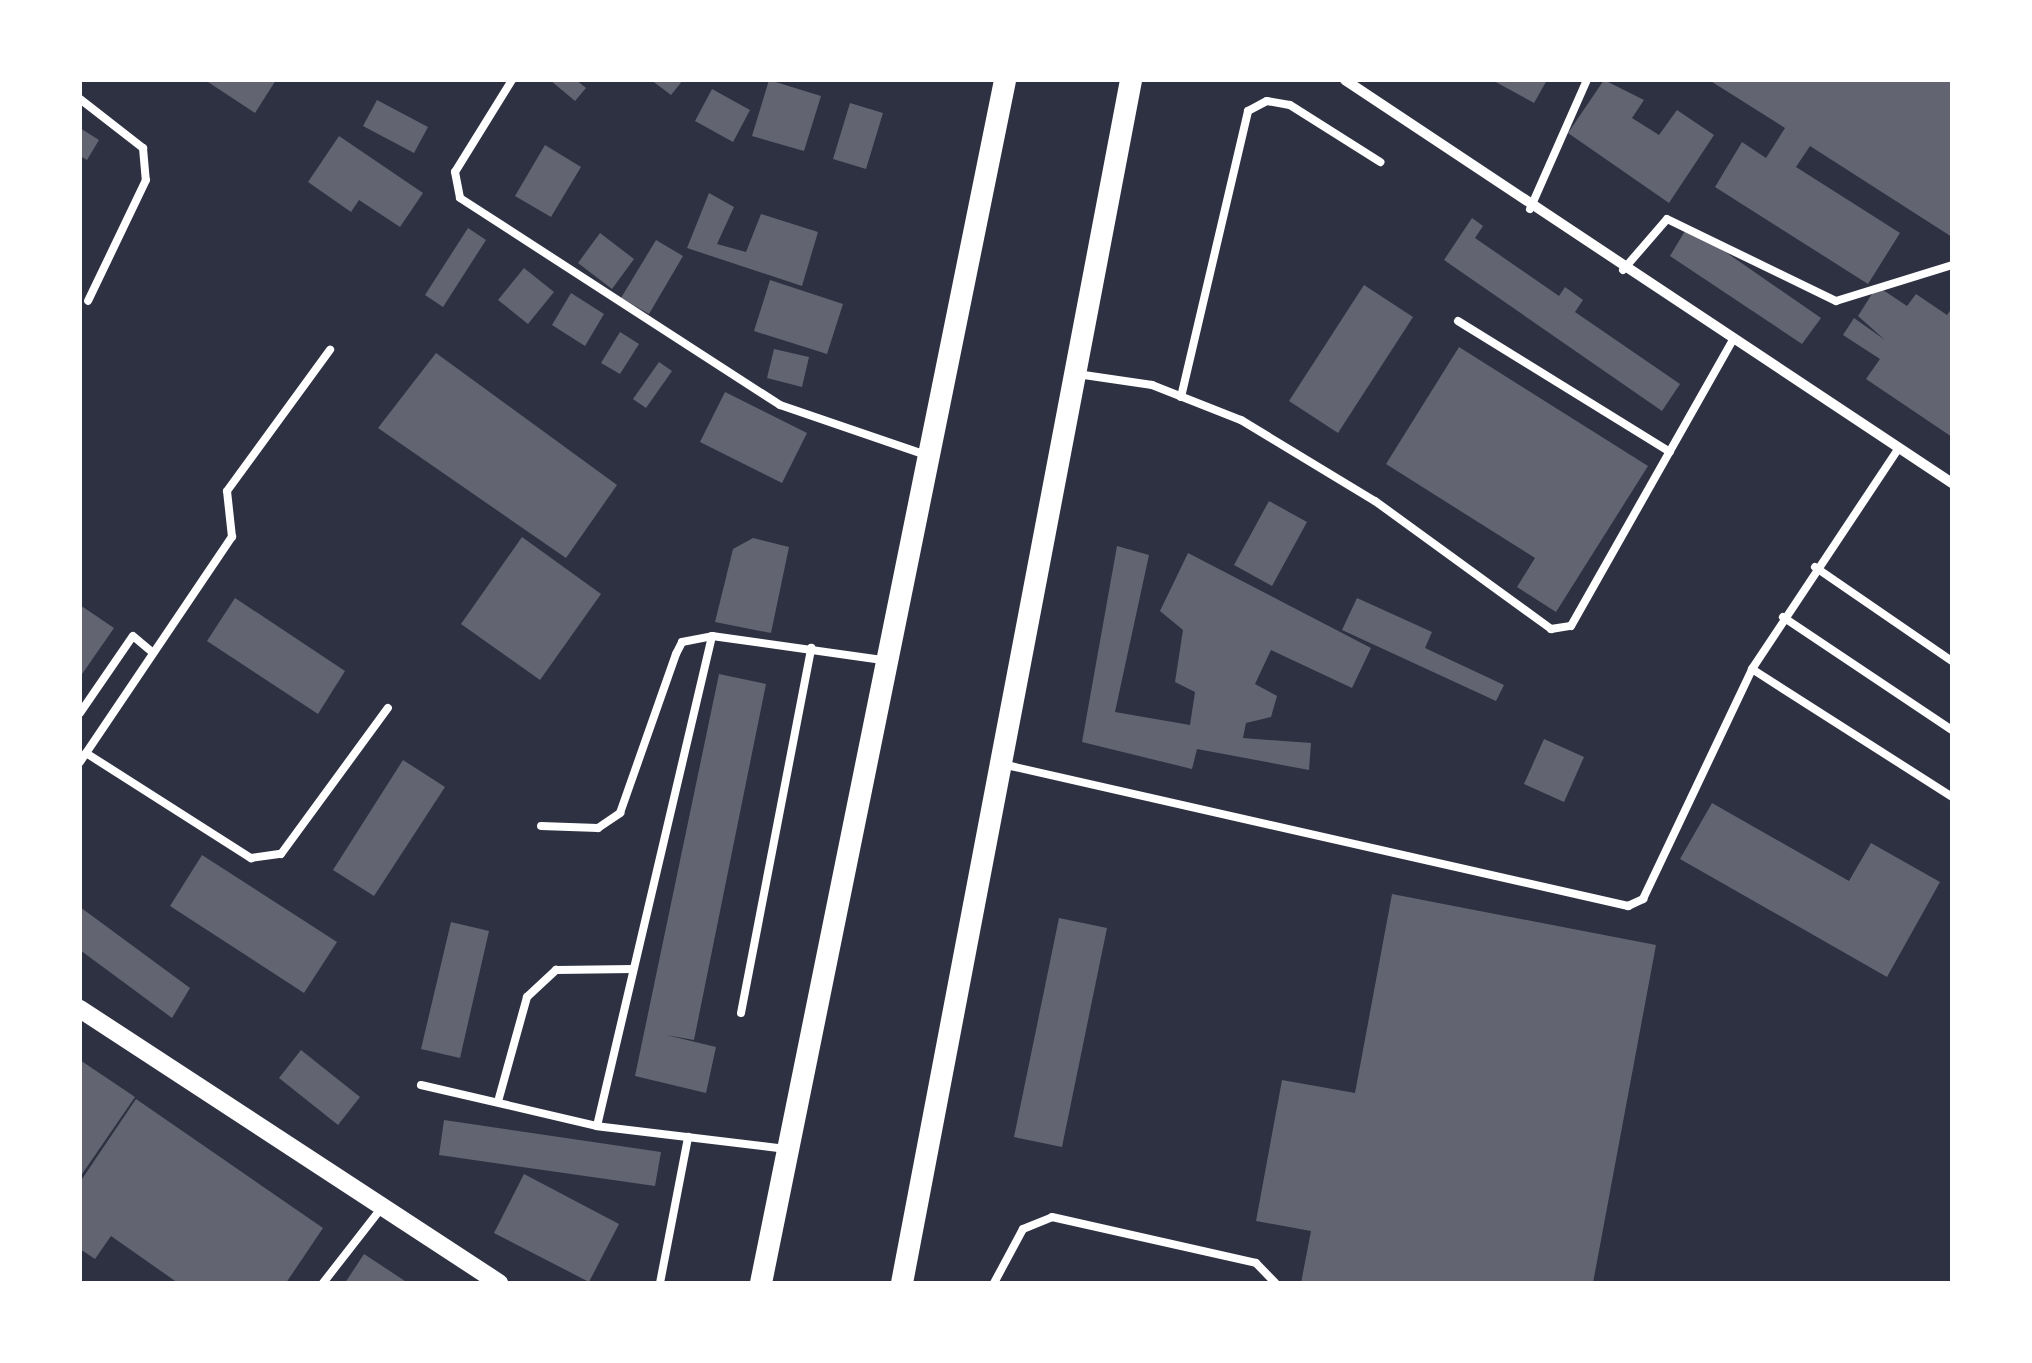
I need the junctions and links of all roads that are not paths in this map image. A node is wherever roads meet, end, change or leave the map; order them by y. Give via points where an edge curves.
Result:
1 (512, 80) edge
2 (1005, 80) edge
3 (1130, 80) edge
4 (1346, 80) edge
5 (1587, 80) edge
6 (80, 99) edge
7 (1380, 162) dead end
8 (1530, 209) junction
9 (1952, 265) edge
10 (1623, 270) junction
11 (88, 301) dead end
12 (1458, 321) dead end
13 (1732, 341) junction
14 (330, 350) dead end
15 (1073, 374) junction
16 (1181, 397) junction
17 (1898, 449) junction
18 (1670, 452) junction
19 (929, 456) junction
20 (1952, 483) edge
21 (1815, 566) junction
22 (1783, 617) junction
23 (712, 636) junction
24 (811, 648) junction
25 (153, 654) junction
26 (886, 660) junction
27 (1952, 661) edge
28 (1752, 668) junction
29 (388, 708) dead end
30 (80, 714) edge
31 (1952, 730) edge
32 (86, 753) junction
33 (80, 762) edge
34 (997, 763) junction
35 (1952, 797) edge
36 (541, 826) dead end
37 (633, 969) junction
38 (80, 1010) edge
39 (740, 1013) dead end
40 (422, 1085) dead end
41 (499, 1098) junction
42 (597, 1126) junction
43 (688, 1137) junction
44 (788, 1149) junction
45 (382, 1206) junction
46 (323, 1283) edge
47 (499, 1283) edge
48 (660, 1283) edge
49 (761, 1283) edge
50 (902, 1283) edge
51 (994, 1283) edge
52 (1275, 1283) edge

1 - 19 lane via 456,172 460,198 780,405
2 - 19 main road
3 - 15 main road
4 - 8 street
5 - 8 lane
6 - 11 lane via 143,148 146,180
7 - 16 lane via 1290,105 1267,101 1248,111
8 - 10 street
9 - 10 lane via 1836,301 1667,219
10 - 13 street
12 - 18 lane
13 - 17 street
13 - 18 lane
14 - 25 lane via 227,491 232,536
15 - 16 lane
15 - 34 main road
16 - 18 lane via 1241,420 1375,501 1551,630 1571,626
17 - 20 street
17 - 21 lane
19 - 26 main road
21 - 22 lane
21 - 27 lane
22 - 28 lane
22 - 31 lane
23 - 24 lane
23 - 36 lane via 682,642 620,812 598,828
23 - 37 lane
24 - 26 lane
24 - 39 lane
25 - 30 lane via 132,636
25 - 32 lane
26 - 44 main road
28 - 34 lane via 1643,899 1628,906
28 - 35 lane
29 - 32 lane via 281,854 251,858
32 - 33 lane
34 - 50 main road
37 - 41 lane via 556,970 527,997
37 - 42 lane
38 - 45 street
40 - 41 lane
41 - 42 lane
42 - 43 lane
43 - 44 lane
43 - 48 lane
44 - 49 main road
45 - 46 lane
45 - 47 street
51 - 52 lane via 1023,1230 1052,1216 1256,1264

